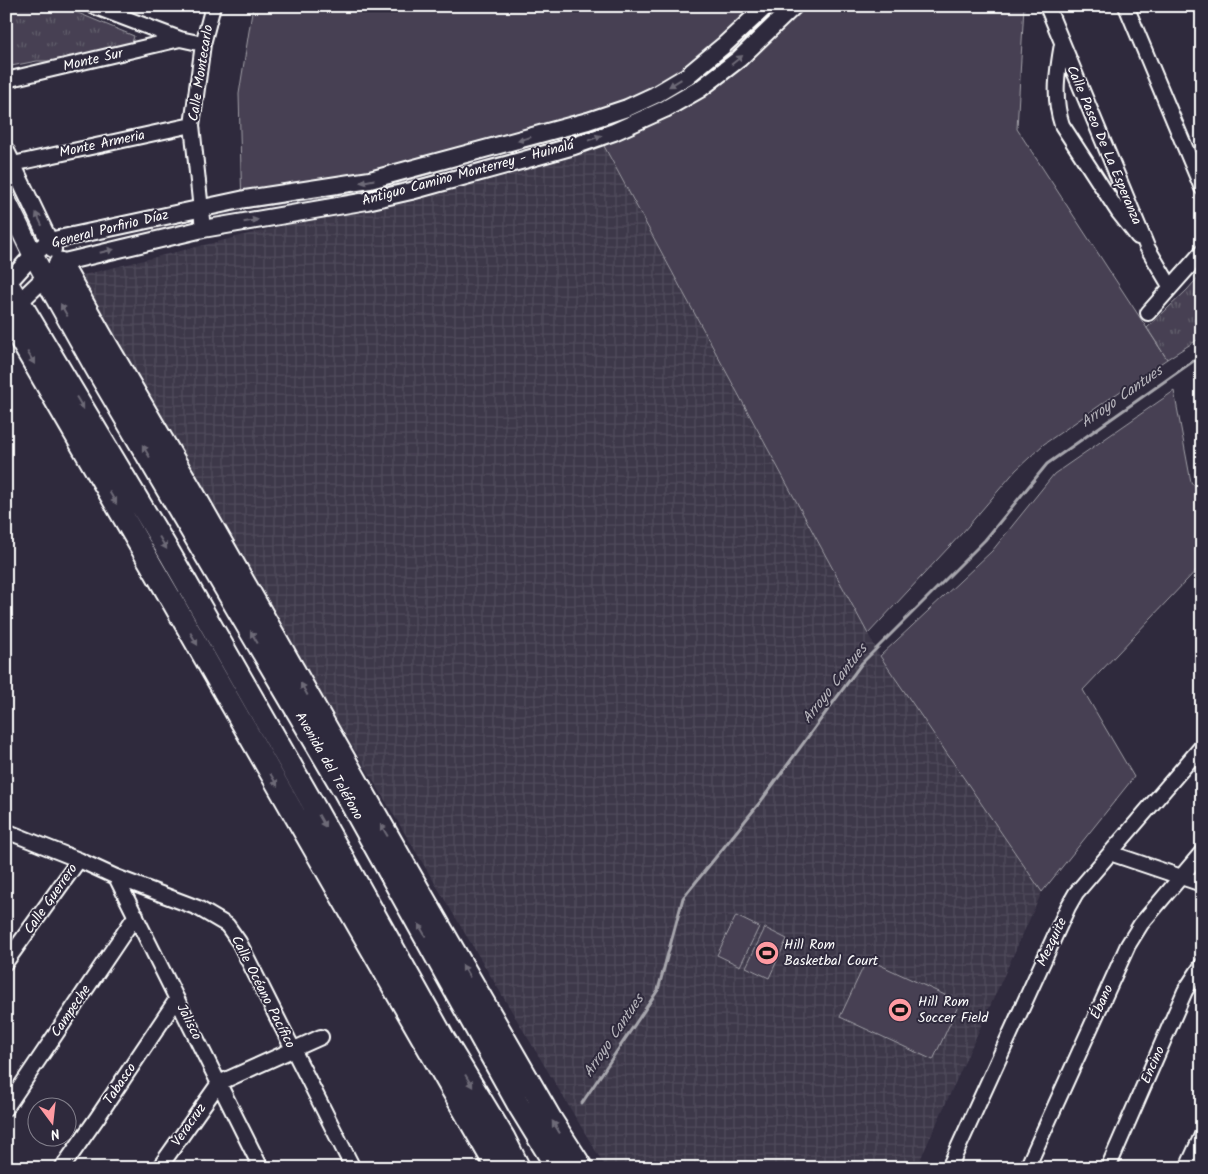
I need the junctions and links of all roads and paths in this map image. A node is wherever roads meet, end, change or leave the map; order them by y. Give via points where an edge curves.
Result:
1 (93, 6) edge
2 (213, 6) edge
3 (766, 6) edge
4 (794, 6) edge
5 (1047, 6) edge
6 (1126, 6) edge
7 (180, 40) junction
8 (1062, 43) junction
9 (203, 44) junction
10 (6, 80) edge
11 (192, 124) junction
12 (10, 157) edge
13 (1202, 188) edge
14 (6, 200) edge
15 (200, 208) junction
16 (203, 230) junction
17 (49, 241) junction
18 (1147, 247) junction
19 (1202, 252) edge
20 (33, 255) junction
21 (53, 270) junction
22 (7, 282) edge
23 (1170, 286) junction
24 (11, 311) edge
25 (1148, 313) dead end
26 (183, 495) junction
27 (183, 598) junction
28 (1202, 746) edge
29 (6, 831) edge
30 (1110, 852) junction
31 (1202, 852) edge
32 (79, 860) junction
33 (1182, 876) junction
34 (116, 877) junction
35 (1202, 884) edge
36 (136, 916) junction
37 (6, 962) edge
38 (1202, 965) edge
39 (177, 999) junction
40 (479, 1012) junction
41 (321, 1037) dead end
42 (444, 1039) junction
43 (293, 1050) junction
44 (219, 1083) junction
45 (6, 1108) edge
46 (1202, 1135) edge
47 (494, 1143) junction
48 (545, 1150) junction
49 (258, 1166) edge
50 (519, 1167) edge
51 (62, 1168) edge
52 (159, 1168) edge
53 (353, 1168) edge
54 (496, 1168) edge
55 (557, 1168) edge
56 (582, 1168) edge
57 (949, 1168) edge
58 (1027, 1168) edge
59 (1108, 1168) edge
60 (1187, 1168) edge

1 - 7 street
2 - 9 street, Calle Montecarlo
3 -> 15 street, Antiguo Camino Monterrey - Huinalá via 687,76 627,108 370,180
16 -> 4 street, Antiguo Camino Monterrey - Huinalá via 402,193 614,132 700,89 739,59
5 - 8 street, Calle Paseo De La Esperanza
6 - 13 street
7 - 9 street
7 - 10 street, Monte Sur
8 - 18 street, Calle Paseo De La Esperanza
8 - 18 street, Calle Paseo De La Esperanza via 1055,92 1062,125 1119,213
9 - 11 street, Calle Montecarlo
11 - 12 street, Monte Armeria
11 - 15 street, Calle Montecarlo
17 -> 12 street
14 - 20 main road
15 - 16 street, Calle Montecarlo
15 - 17 street, General Porfirio Díaz
21 -> 16 street, Antiguo Camino Monterrey - Huinalá
17 - 20 street, General Porfirio Díaz
17 - 21 street
18 - 23 street, Calle Paseo De La Esperanza
19 - 23 street
20 - 21 main road
20 - 22 street, General Porfirio Díaz
21 - 24 street
21 - 26 main road via 107,346
26 -> 21 main road, Avenida del Teléfono via 96,368
22 - 24 main road
23 - 25 street
24 -> 27 main road
40 -> 26 main road, Avenida del Teléfono via 344,791
27 -> 42 main road
27 -> 47 main road
28 - 30 street, Mezquite
29 - 32 street, Calle Océano Pacífico
30 - 33 street
30 - 57 street, Mezquite via 1068,907
31 - 33 street, Ébano
32 - 34 street, Calle Océano Pacífico
32 - 37 street, Calle Guerrero
33 - 35 street
33 - 58 street, Ébano via 1141,924 1128,945
34 - 36 street, Jalisco
34 - 43 street, Calle Océano Pacífico via 198,908 227,925 240,942
36 - 39 street, Jalisco
36 - 45 street, Campeche
38 - 59 street, Encino via 1185,991
39 - 44 street, Jalisco
39 - 51 street, Tabasco
40 - 42 main road
40 - 48 main road, Avenida del Teléfono via 519,1106
56 -> 40 main road
41 - 43 street
42 -> 47 main road
43 - 44 street
43 - 53 street, Calle Océano Pacífico
44 - 49 street, Jalisco
44 - 52 street, Veracruz
46 - 60 street
47 - 50 main road
47 - 54 main road
48 - 50 main road
48 - 55 main road, Avenida del Teléfono

